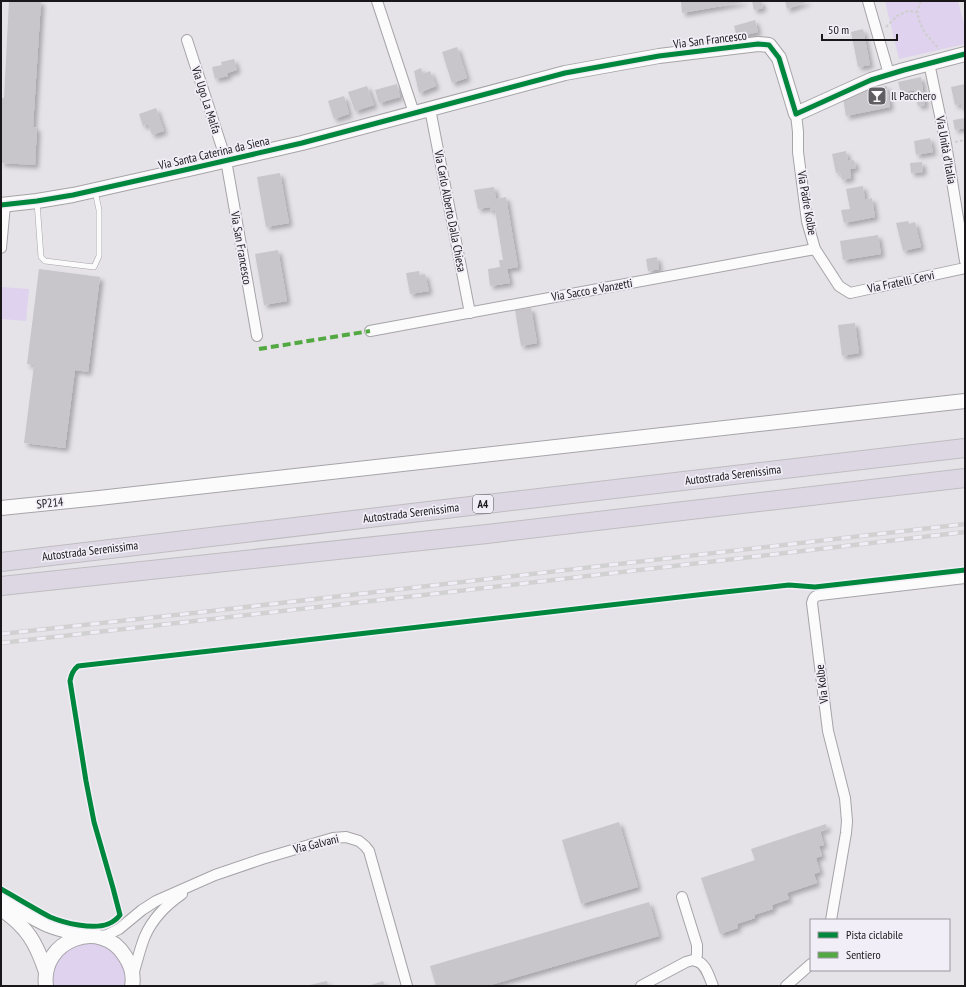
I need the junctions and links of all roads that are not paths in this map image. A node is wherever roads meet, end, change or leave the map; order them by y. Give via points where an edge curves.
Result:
1 (377, 1) edge
2 (868, 1) edge
3 (187, 40) dead end
4 (965, 54) edge
5 (929, 63) junction
6 (889, 74) junction
7 (430, 109) junction
8 (414, 113) junction
9 (796, 114) junction
10 (226, 160) junction
11 (94, 190) junction
12 (37, 201) junction
13 (3, 205) edge
14 (1, 248) edge
15 (815, 249) junction
16 (965, 261) edge
17 (965, 268) edge
18 (839, 286) joint
19 (470, 313) junction
20 (370, 332) dead end
21 (257, 336) dead end
22 (965, 401) edge
23 (965, 448) edge
24 (965, 478) edge
25 (1, 508) edge
26 (1, 562) edge
27 (965, 578) edge
28 (1, 586) edge
29 (195, 884) junction
30 (682, 897) dead end
31 (1, 899) edge
32 (1, 909) edge
33 (831, 919) edge
34 (93, 936) junction
35 (696, 960) junction
36 (810, 965) edge
37 (45, 980) edge
38 (133, 982) edge
39 (407, 986) edge
40 (641, 986) edge
41 (713, 986) edge
42 (786, 986) edge

1 - 8 street
2 - 6 street
3 - 10 street, Via Ugo La Malfa
4 - 5 street
5 - 6 street
5 - 16 street, Via Unità d'Italia via 946,144
6 - 9 street
7 - 8 street, Via Santa Caterina da Siena
7 - 9 street, Via San Francesco via 565,73 659,56 758,44 769,45 779,58
7 - 19 street, Via Carlo Alberto Dalla Chiesa
8 - 10 street, Via Santa Caterina da Siena
9 - 15 street, Via Padre Kolbe via 807,221
10 - 11 street, Via Santa Caterina da Siena
10 - 21 street, Via San Francesco
11 - 12 street, Via Santa Caterina da Siena
11 - 12 lane via 98,210 100,256 94,267 45,261 41,257
12 - 13 street, Via Santa Caterina da Siena
13 - 14 street
15 - 18 street, Via Padre Kolbe
15 - 19 street, Via Sacco e Vanzetti
17 - 18 street, Via Fratelli Cervi via 850,294
19 - 20 street, Via Sacco e Vanzetti
22 - 25 street, SP214 / SP214
23 - 26 highway, Autostrada Serenissima / A4
24 - 28 highway, Autostrada Serenissima via 487,534
27 - 33 street, Via Kolbe via 820,595 813,598 828,731 846,807 846,833
29 - 34 street, Via Galvani via 156,901 119,929 107,935
29 - 38 street, Via Galvani via 162,910 150,925
29 - 39 street, Via Galvani via 262,859 333,838 346,837 359,841 369,851
30 - 35 street via 697,945
31 - 34 street via 49,926
32 - 37 street via 17,921 35,945
34 - 37 street via 73,939 60,947 51,958
34 - 38 street via 111,942 122,951 129,963
35 - 40 street via 686,962
35 - 41 street via 703,965
36 - 42 street

